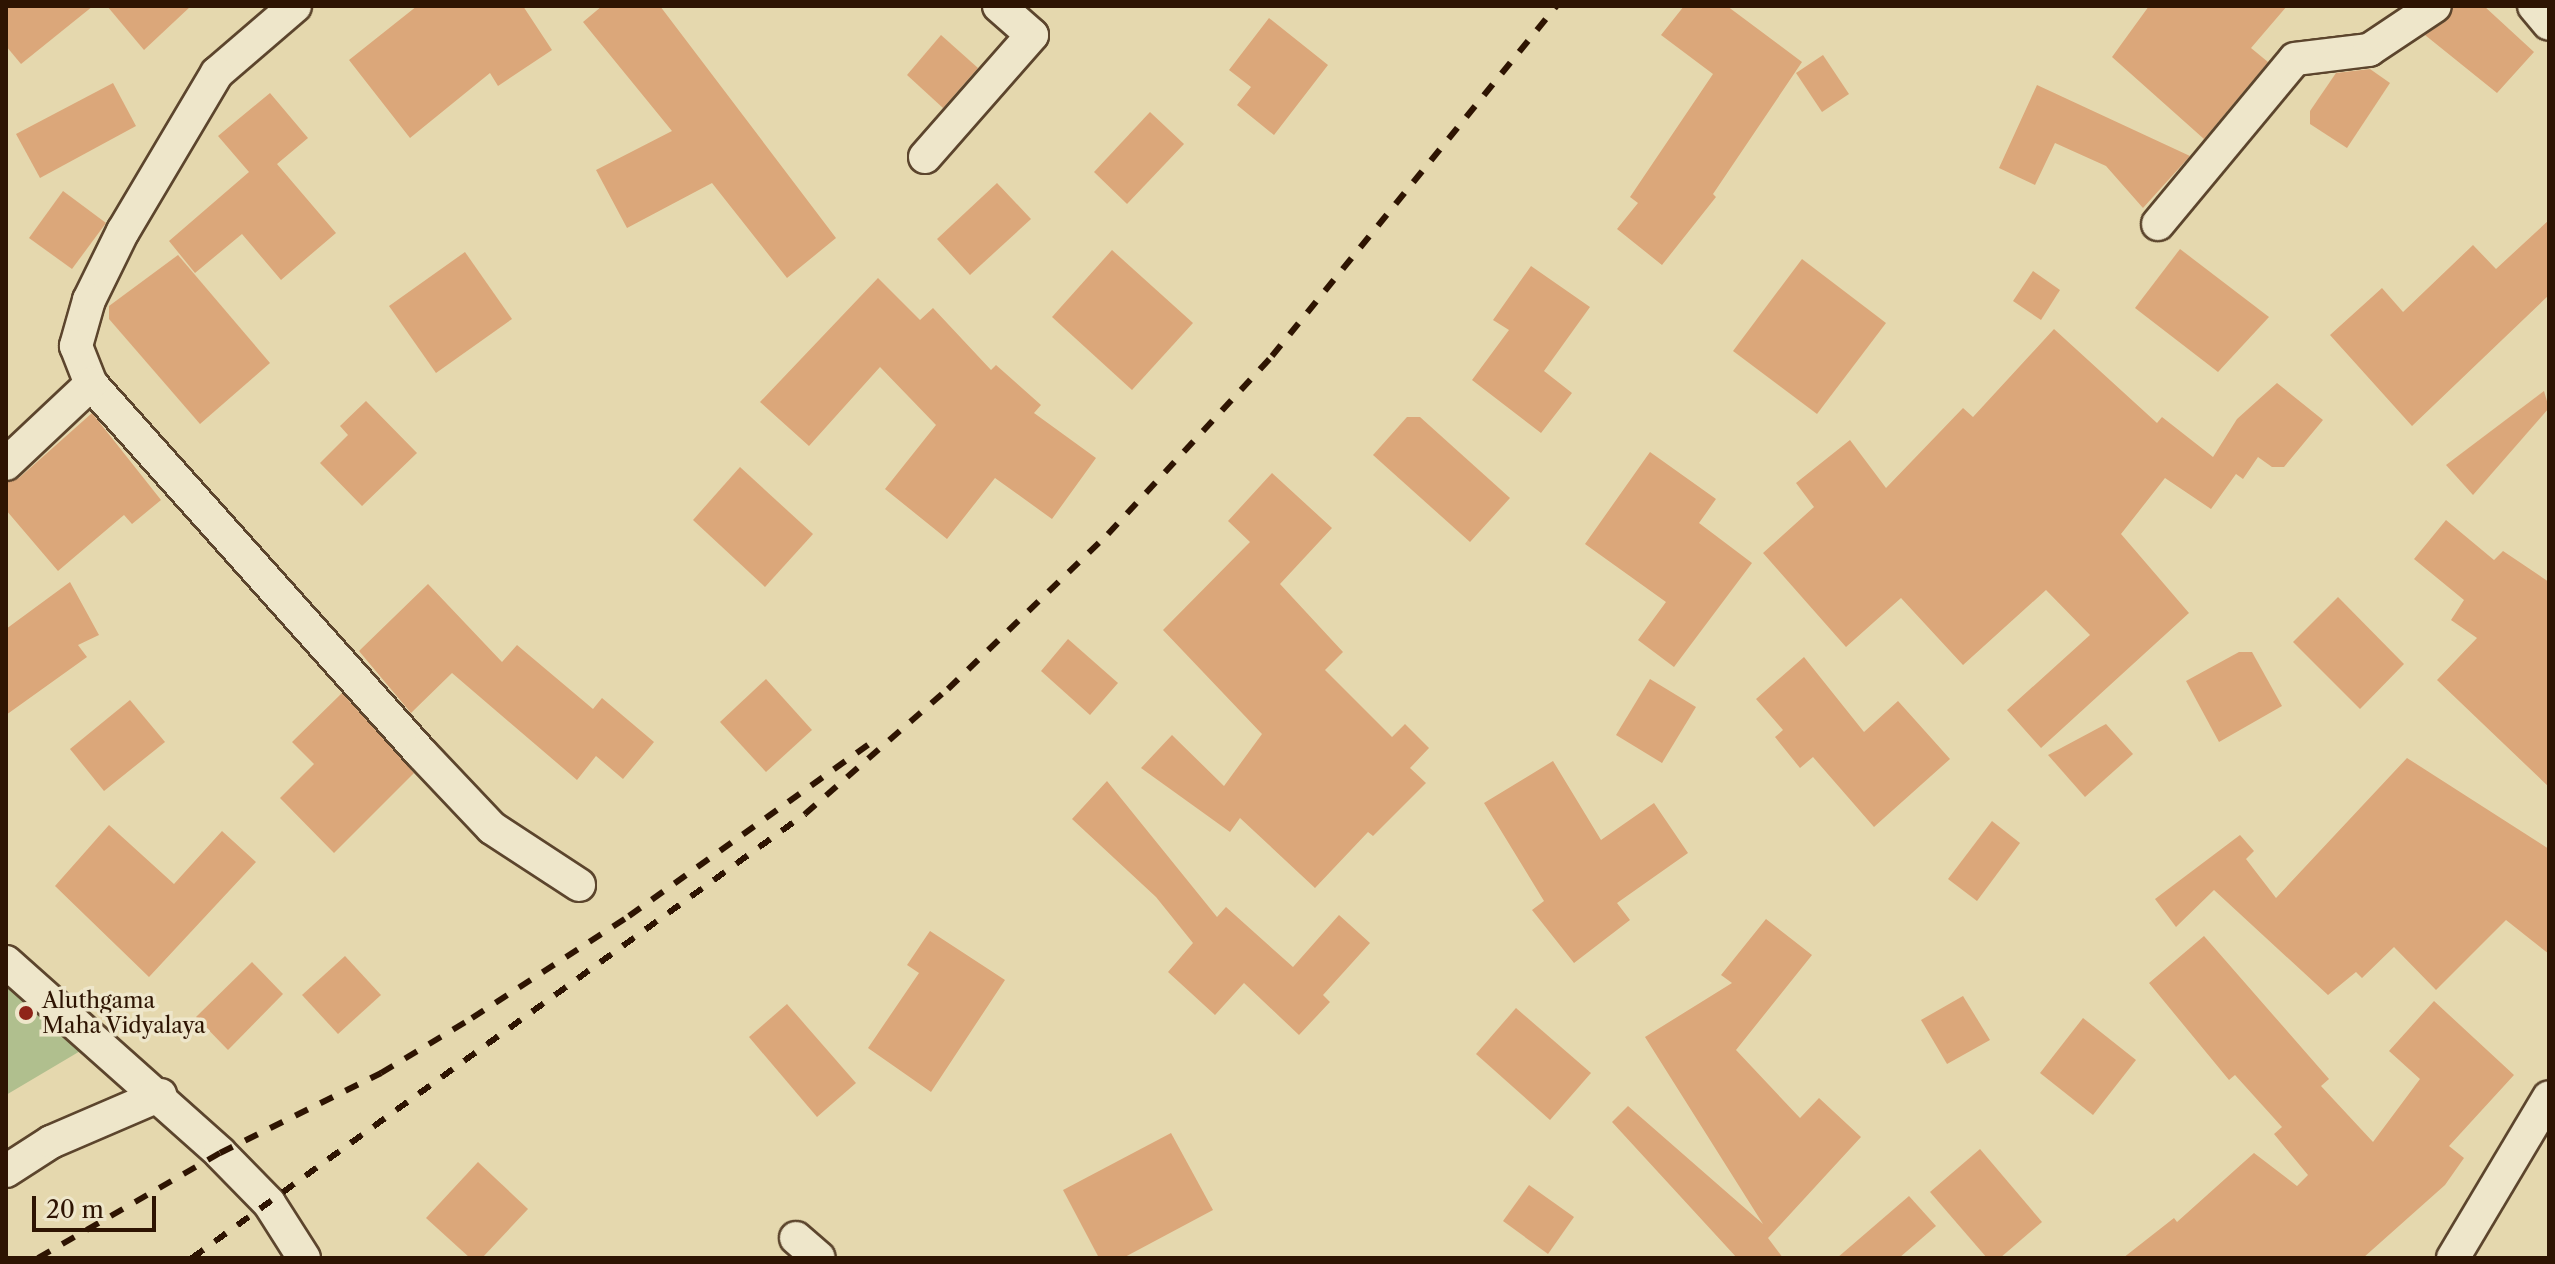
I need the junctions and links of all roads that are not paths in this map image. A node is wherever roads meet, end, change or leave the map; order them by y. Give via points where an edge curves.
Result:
1 (295, 6) edge
2 (999, 6) edge
3 (2435, 6) edge
4 (2534, 6) edge
5 (2549, 24) edge
6 (925, 157) dead end
7 (2158, 224) dead end
8 (91, 384) junction
9 (6, 464) edge
10 (579, 885) dead end
11 (6, 962) edge
12 (160, 1095) junction
13 (2549, 1097) edge
14 (6, 1171) edge
15 (304, 1258) edge
16 (2453, 1258) edge

1 - 8 street via 217,73 123,231 89,300 76,346
2 - 6 street via 1032,35
3 - 7 street via 2369,50 2295,59
4 - 5 street
8 - 9 street
8 - 10 street via 492,828
11 - 12 street
12 - 14 street via 51,1142
12 - 15 street via 269,1203
13 - 16 street

